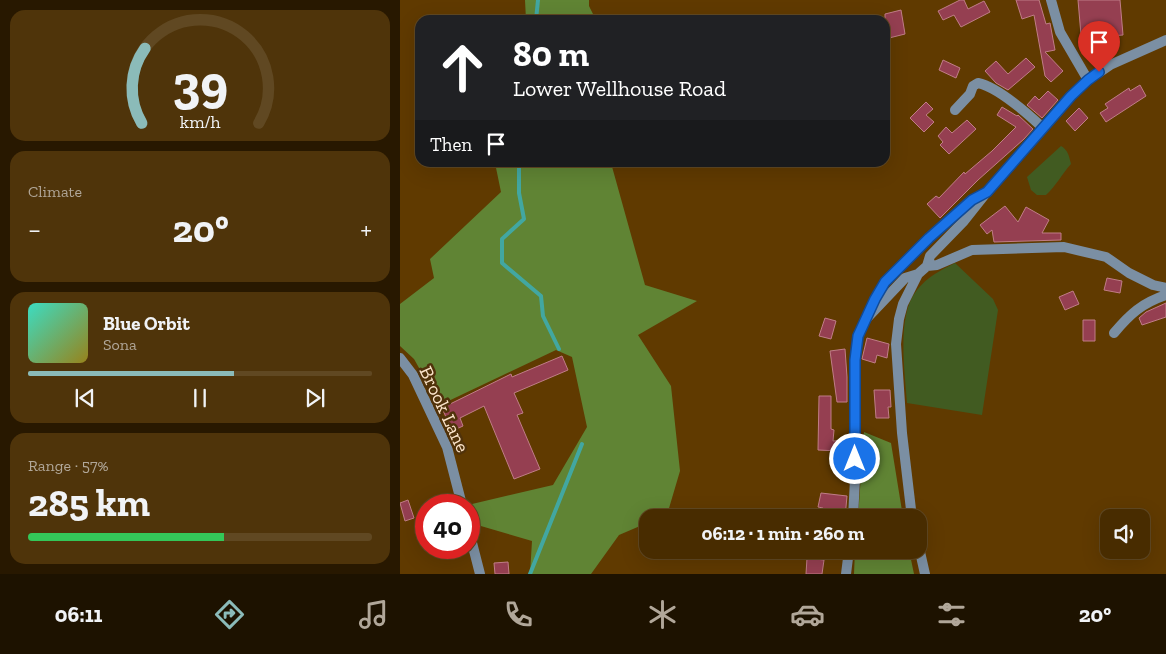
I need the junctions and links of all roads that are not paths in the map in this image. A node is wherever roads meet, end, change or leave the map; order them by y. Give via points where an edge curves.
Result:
1 (1051, 0) edge
2 (1166, 40) edge
3 (1088, 80) junction
4 (955, 110) dead end
5 (1043, 128) junction
6 (987, 192) junction
7 (926, 266) junction
8 (918, 274) junction
9 (1166, 288) edge
10 (1166, 295) edge
11 (868, 317) junction
12 (1114, 333) dead end
13 (400, 358) edge
14 (459, 494) edge
15 (853, 509) edge
16 (911, 509) edge
17 (476, 559) edge
18 (848, 559) edge
19 (922, 559) edge
20 (480, 574) edge
21 (846, 574) edge
22 (925, 574) edge

1 - 3 street via 1060,32
2 - 3 street via 1110,65
3 - 5 street
4 - 5 street via 978,83 1013,103
5 - 6 street
6 - 7 street via 930,256
6 - 11 street via 972,200 885,282
7 - 8 street
7 - 9 street via 937,266 972,250 1064,247 1106,257 1129,273
8 - 11 street via 905,278
8 - 16 street via 903,304 896,344
10 - 12 street via 1129,314
11 - 15 street via 858,336 855,360
13 - 14 street, Brook Lane via 412,375 447,447
17 - 20 street
18 - 21 street
19 - 22 street

